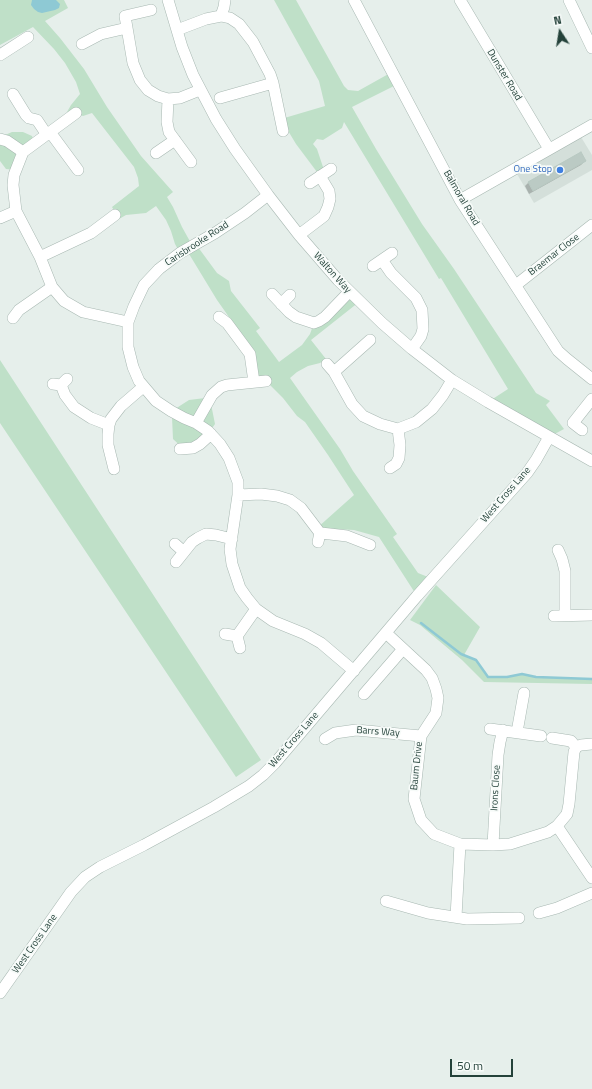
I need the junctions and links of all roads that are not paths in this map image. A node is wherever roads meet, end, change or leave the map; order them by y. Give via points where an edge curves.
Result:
1 (168, 0) edge
2 (225, 0) edge
3 (354, 0) edge
4 (569, 0) edge
5 (464, 1) edge
6 (151, 10) dead end
7 (221, 16) junction
8 (127, 28) junction
9 (177, 30) junction
10 (28, 37) dead end
11 (82, 44) dead end
12 (592, 48) edge
13 (0, 55) edge
14 (273, 83) junction
15 (200, 90) junction
16 (13, 94) dead end
17 (220, 98) dead end
18 (168, 99) junction
19 (76, 113) dead end
20 (53, 115) dead end
21 (60, 124) junction
22 (592, 125) edge
23 (283, 131) dead end
24 (48, 133) junction
25 (0, 138) edge
26 (170, 143) junction
27 (549, 150) junction
28 (23, 152) junction
29 (156, 153) dead end
30 (191, 162) dead end
31 (331, 169) dead end
32 (78, 170) dead end
33 (320, 176) junction
34 (310, 183) dead end
35 (268, 195) junction
36 (460, 200) junction
37 (16, 212) junction
38 (115, 215) dead end
39 (0, 218) edge
40 (592, 225) edge
41 (299, 235) junction
42 (392, 253) dead end
43 (40, 257) junction
44 (516, 285) junction
45 (52, 287) junction
46 (348, 292) junction
47 (272, 294) dead end
48 (290, 295) dead end
49 (281, 304) junction
50 (15, 310) dead end
51 (219, 317) dead end
52 (128, 322) junction
53 (370, 340) dead end
54 (412, 349) junction
55 (592, 379) edge
56 (452, 380) junction
57 (266, 381) dead end
58 (254, 382) junction
59 (61, 383) dead end
60 (143, 386) junction
61 (592, 399) edge
62 (196, 422) junction
63 (109, 425) junction
64 (398, 429) junction
65 (582, 430) dead end
66 (211, 434) junction
67 (549, 437) junction
68 (180, 449) dead end
69 (592, 461) edge
70 (390, 468) dead end
71 (114, 471) dead end
72 (238, 495) junction
73 (232, 539) junction
74 (175, 544) dead end
75 (370, 545) dead end
76 (184, 552) junction
77 (563, 554) dead end
78 (176, 562) dead end
79 (256, 609) junction
80 (592, 615) edge
81 (386, 633) junction
82 (225, 634) dead end
83 (237, 636) junction
84 (240, 648) dead end
85 (404, 649) junction
86 (354, 671) junction
87 (524, 693) dead end
88 (364, 694) dead end
89 (490, 729) dead end
90 (503, 730) junction
91 (517, 732) junction
92 (420, 736) junction
93 (541, 736) dead end
94 (552, 738) dead end
95 (325, 739) dead end
96 (592, 744) edge
97 (576, 747) junction
98 (557, 826) junction
99 (460, 844) junction
100 (493, 845) junction
101 (592, 878) edge
102 (589, 895) edge
103 (386, 901) dead end
104 (539, 913) dead end
105 (462, 918) junction
106 (519, 918) dead end
107 (0, 993) edge

1 - 9 street, Walton Way
2 - 7 street
3 - 36 street, Balmoral Road
4 - 12 street
5 - 27 street, Dunster Road
6 - 8 street via 125,16
7 - 9 street
7 - 14 street via 235,21 248,34 266,64
8 - 11 street via 101,34
8 - 18 street via 133,63 140,80 148,90
9 - 15 street, Walton Way
10 - 13 street
14 - 17 street
14 - 23 street via 286,118
15 - 18 street via 180,98
15 - 35 street, Walton Way via 235,149
16 - 24 street via 26,115 37,120
18 - 26 street via 167,122
19 - 21 street
20 - 21 street
21 - 24 street
22 - 27 street
24 - 28 street
24 - 32 street
25 - 28 street
26 - 29 street
26 - 30 street
27 - 36 street
28 - 37 street via 13,180
31 - 33 street
33 - 34 street
33 - 41 street via 329,192 328,208 324,216
35 - 41 street, Walton Way
35 - 52 street, Carisbrooke Road via 159,269 144,285
36 - 44 street, Balmoral Road
37 - 39 street
37 - 43 street
38 - 43 street via 102,217 91,233
40 - 44 street, Braemar Close
41 - 46 street, Walton Way
42 - 54 street via 378,263 416,298 422,310 423,329
43 - 45 street
44 - 55 street, Balmoral Road via 558,351
45 - 50 street
45 - 52 street via 64,301 83,312
46 - 49 street via 325,317 314,323 296,317
46 - 54 street, Walton Way
47 - 49 street
48 - 49 street
51 - 58 street via 227,323 250,354
52 - 60 street, Carisbrooke Road via 128,347 133,367
53 - 64 street via 345,364 331,368 352,404 363,416
54 - 56 street, Walton Way
56 - 64 street via 432,409 416,422
56 - 67 street, Walton Way
57 - 58 street
58 - 62 street via 221,387
59 - 63 street via 65,395 74,407 91,418
60 - 62 street, Carisbrooke Road via 156,401 184,418
60 - 63 street via 120,406
61 - 65 street via 573,423
62 - 66 street, Carisbrooke Road
63 - 71 street via 108,445
64 - 70 street via 399,458
66 - 68 street via 193,448
66 - 72 street, Carisbrooke Road via 229,458 238,482
67 - 69 street, Walton Way
67 - 81 street, West Cross Lane via 527,473
72 - 73 street, Carisbrooke Road
72 - 75 street via 261,494 290,500 301,508 323,536 347,536
73 - 76 street via 206,534 192,542
73 - 79 street, Carisbrooke Road via 230,550 235,575 240,588
74 - 76 street
76 - 78 street
77 - 80 street via 565,571 560,616
79 - 83 street
79 - 86 street, Carisbrooke Road via 273,621 321,643
81 - 85 street, Baum Drive
81 - 86 street, West Cross Lane
82 - 83 street
83 - 84 street
85 - 88 street
85 - 92 street, Baum Drive via 432,678 438,698 436,713
86 - 107 street, West Cross Lane via 263,775 214,807 85,877 71,892
87 - 91 street
89 - 90 street
90 - 91 street
90 - 100 street, Irons Close via 498,755
91 - 93 street
92 - 95 street, Barrs Way via 361,730 343,731 333,728
92 - 99 street, Baum Drive via 414,799 416,810 434,834
94 - 97 street via 571,741
96 - 97 street via 581,744
97 - 98 street, Baum Drive via 567,814
98 - 100 street, Baum Drive via 522,841
98 - 101 street
99 - 100 street, Baum Drive
99 - 105 street
102 - 104 street
103 - 105 street via 428,914
105 - 106 street

